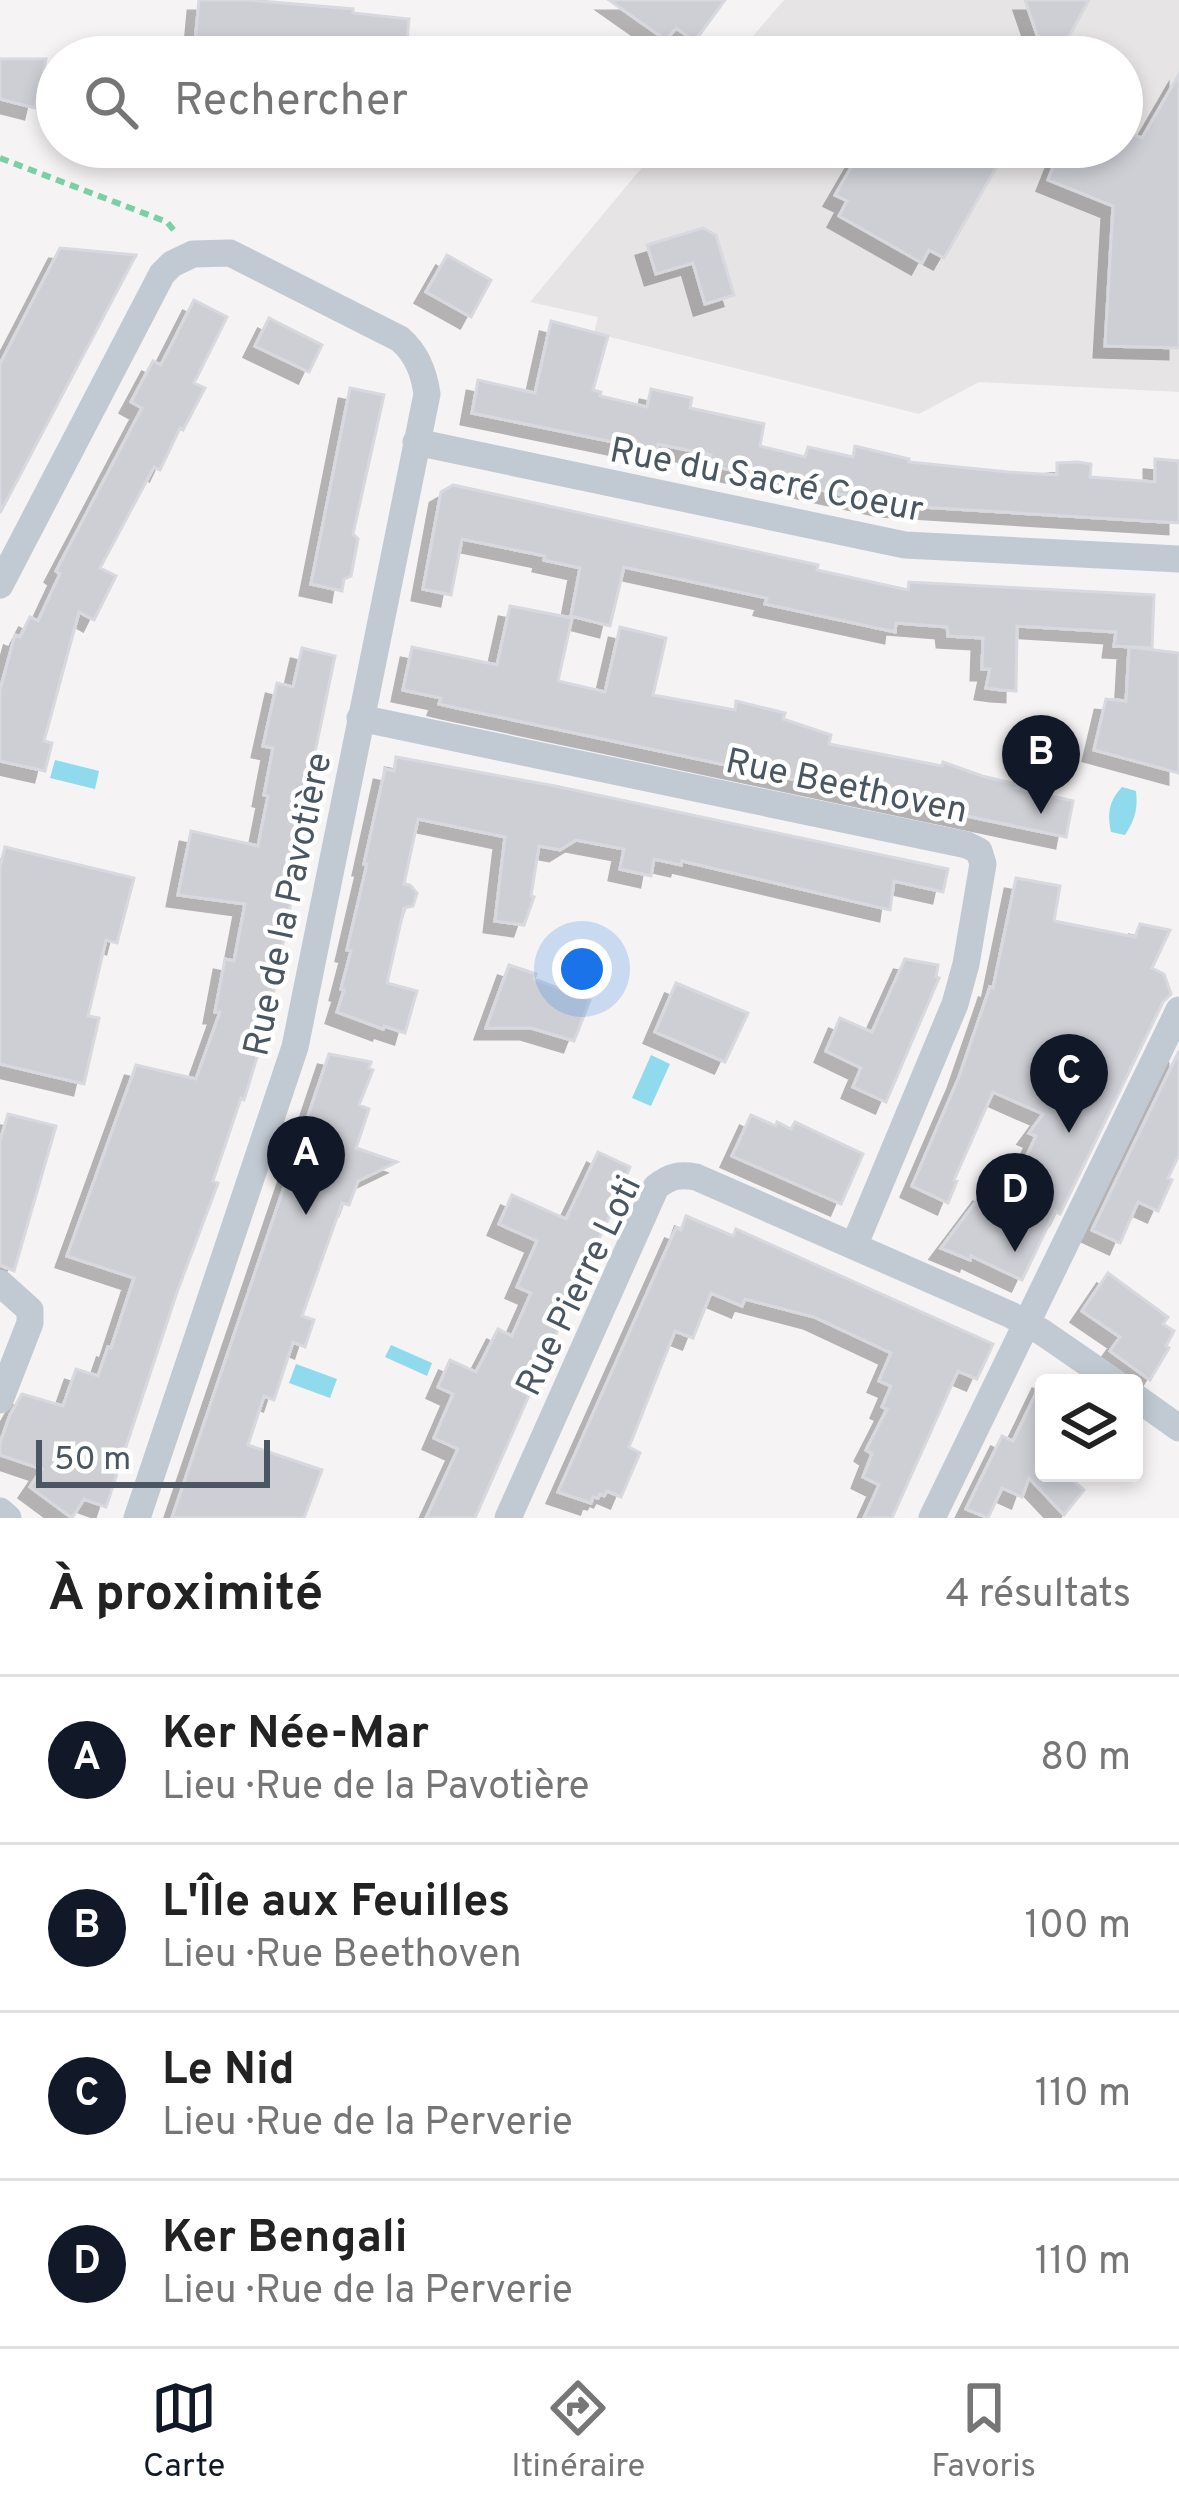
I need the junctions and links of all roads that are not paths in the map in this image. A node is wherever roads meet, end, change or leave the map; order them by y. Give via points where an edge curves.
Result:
1 (416, 442) junction
2 (1179, 559) edge
3 (0, 585) edge
4 (360, 718) junction
5 (1179, 1010) edge
6 (854, 1246) junction
7 (0, 1282) edge
8 (1028, 1323) junction
9 (1103, 1374) edge
10 (0, 1400) edge
11 (1143, 1402) edge
12 (1179, 1428) edge
13 (0, 1511) edge
14 (8, 1518) edge
15 (137, 1518) edge
16 (508, 1518) edge
17 (932, 1518) edge

1 - 2 street, Rue du Sacré Coeur via 888,543
1 - 3 street, Rue de la Pavotière via 427,394 419,363 400,339 230,253 194,254 162,274
1 - 4 street, Rue de la Pavotière
4 - 6 street, Rue Beethoven via 980,851 955,1004
4 - 15 street, Rue de la Pavotière via 290,1067
5 - 8 street
6 - 8 street, Rue Pierre Loti
6 - 16 street, Rue Pierre Loti via 696,1177 667,1178 656,1187
7 - 10 street via 30,1310
8 - 9 street, Rue Pierre Loti
8 - 17 street
11 - 12 street
13 - 14 street

